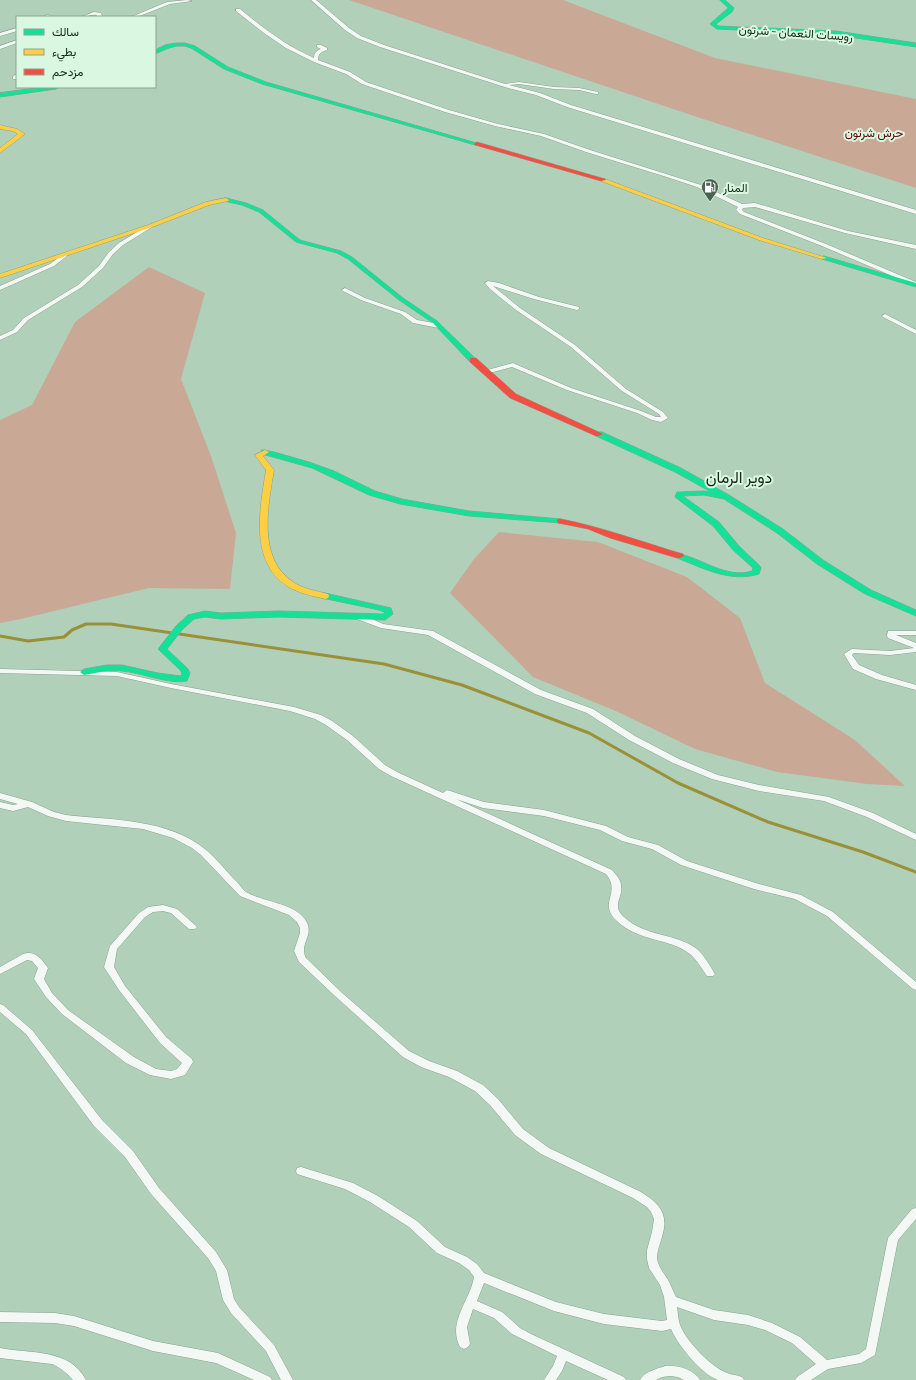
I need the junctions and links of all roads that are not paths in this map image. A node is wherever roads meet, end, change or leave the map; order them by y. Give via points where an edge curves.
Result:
1 (313, 0) edge
2 (722, 0) edge
3 (190, 1) edge
4 (238, 10) dead end
5 (86, 16) edge
6 (100, 16) edge
7 (136, 16) edge
8 (16, 29) edge
9 (0, 35) edge
10 (16, 41) edge
11 (916, 45) edge
12 (319, 46) dead end
13 (0, 48) edge
14 (156, 51) edge
15 (316, 61) junction
16 (503, 84) junction
17 (49, 88) edge
18 (596, 93) dead end
19 (0, 95) edge
20 (0, 127) edge
21 (0, 151) edge
22 (741, 206) junction
23 (916, 212) edge
24 (153, 225) junction
25 (916, 247) edge
26 (65, 255) junction
27 (0, 276) edge
28 (916, 284) edge
29 (0, 288) edge
30 (345, 290) dead end
31 (577, 308) dead end
32 (885, 316) dead end
33 (439, 326) junction
34 (916, 332) edge
35 (0, 338) edge
36 (486, 372) junction
37 (726, 498) junction
38 (916, 613) edge
39 (360, 617) junction
40 (916, 633) edge
41 (916, 646) edge
42 (916, 650) edge
43 (0, 671) edge
44 (84, 672) junction
45 (916, 688) edge
46 (427, 788) junction
47 (0, 796) edge
48 (29, 804) junction
49 (0, 805) edge
50 (916, 837) edge
51 (192, 927) dead end
52 (0, 971) edge
53 (710, 974) dead end
54 (916, 987) edge
55 (0, 1007) edge
56 (300, 1171) dead end
57 (916, 1212) edge
58 (480, 1276) junction
59 (671, 1300) junction
60 (471, 1303) junction
61 (0, 1316) edge
62 (674, 1324) junction
63 (464, 1344) dead end
64 (0, 1352) edge
65 (563, 1354) junction
66 (825, 1365) junction
67 (80, 1380) edge
68 (266, 1380) edge
69 (287, 1380) edge
70 (550, 1380) edge
71 (620, 1380) edge
72 (646, 1380) edge
73 (694, 1380) edge
74 (738, 1380) edge
75 (801, 1380) edge

1 - 16 street via 358,36
2 - 11 street, رويسات النعمان - شرتون via 731,8 713,24 717,27 836,33
3 - 7 street via 169,3
4 - 15 street via 282,44
5 - 6 street via 94,13
8 - 9 street
10 - 13 street
12 - 15 street via 326,49 319,51
14 - 28 street via 177,44 192,45 224,67 269,84 604,180 761,239
15 - 22 street via 354,75 364,83 447,111 542,135 699,186
16 - 18 street via 519,83
16 - 23 street
17 - 19 street
20 - 21 street via 22,134
22 - 25 street via 755,205 847,232
22 - 28 street via 742,213
24 - 26 street
24 - 33 street via 208,203 226,200 244,204 261,211 298,241 339,252 350,258
24 - 35 street via 121,244 80,286 26,319 15,331
26 - 27 street
26 - 29 street via 52,265
30 - 33 street via 403,313 415,322
31 - 36 street via 488,283 518,309 573,346 624,390 662,413 665,418 654,419 569,389 512,364
32 - 34 street
33 - 36 street
36 - 37 street via 513,396 678,470
37 - 38 street via 780,531 820,562 861,587
37 - 39 street via 704,493 680,494 679,497 716,524 757,568 750,576 733,575 590,527 561,521 491,516 405,503 376,495 294,458 269,452 259,455 270,470 263,526 266,548 273,568 289,584 334,598 370,604 388,610 389,614 385,617
39 - 44 street via 205,614 191,617 162,649 186,673 184,679 122,668
39 - 50 street via 381,626 430,633 538,692 590,712 676,761 723,779 826,799 870,815
40 - 41 street via 891,633 891,636
42 - 45 street via 890,653 852,651 848,654 856,667
43 - 44 street
44 - 46 street via 117,674 291,709 318,717 339,729 382,767
46 - 53 street via 609,872 618,884 612,906 617,917 637,930 688,948
46 - 54 street via 483,805 544,813 603,828 626,839 655,848 684,863 757,887 798,897 830,914
47 - 48 street
48 - 49 street via 13,808
48 - 59 street via 66,818 144,826 176,836 204,853 243,894 297,916 306,928 298,948 302,960 394,1045 414,1059 453,1074 479,1088 519,1132 545,1151 637,1195 655,1209 660,1217 660,1224 652,1262
51 - 52 street via 174,911 152,909 142,915 113,948 109,967 122,988 163,1040 188,1062 181,1072 172,1075 154,1072 130,1060 65,1012 49,995 39,979 43,968 35,958 26,956
55 - 69 street via 29,1032 98,1123 129,1154 155,1191 212,1255 221,1270 229,1300 235,1310 270,1348
56 - 58 street via 349,1186 374,1199 413,1224 441,1250 473,1267
57 - 66 street via 893,1238 871,1352 861,1358
58 - 60 street
58 - 62 street via 575,1312 611,1320 662,1326
59 - 62 street
59 - 66 street via 714,1315 768,1326 796,1340
60 - 63 street via 461,1327
60 - 65 street via 498,1315 526,1337
61 - 68 street via 74,1321 153,1346 218,1358
62 - 74 street via 692,1352 715,1372
64 - 67 street via 59,1361
65 - 70 street
65 - 71 street
66 - 75 street
72 - 73 street via 658,1373 674,1370

